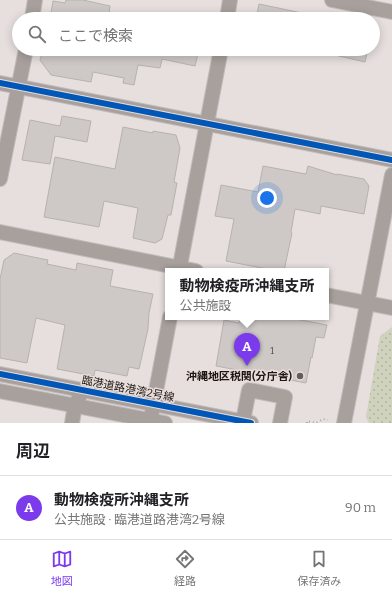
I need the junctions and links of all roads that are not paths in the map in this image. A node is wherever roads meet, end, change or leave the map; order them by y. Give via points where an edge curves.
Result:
1 (35, 0) edge
2 (230, 0) edge
3 (332, 0) edge
4 (33, 12) edge
5 (228, 12) edge
6 (392, 12) edge
7 (25, 56) edge
8 (220, 56) edge
9 (0, 83) edge
10 (18, 87) junction
11 (207, 124) junction
12 (392, 160) edge
13 (392, 176) edge
14 (0, 179) edge
15 (0, 232) edge
16 (174, 268) edge
17 (179, 268) edge
18 (329, 296) edge
19 (367, 303) junction
20 (392, 308) edge
21 (169, 320) edge
22 (0, 374) edge
23 (0, 390) edge
24 (82, 390) junction
25 (154, 404) junction
26 (75, 405) junction
27 (151, 420) junction
28 (247, 422) edge
29 (72, 423) edge
30 (165, 423) edge
31 (280, 423) edge
32 (344, 423) edge

1 - 4 street
2 - 5 street
3 - 6 street
7 - 10 street
8 - 11 street
9 - 10 street
10 - 11 street
10 - 14 street
11 - 12 street
11 - 17 street
13 - 19 street
15 - 16 street
18 - 19 street
19 - 20 street
19 - 32 street
21 - 25 street
22 - 24 street, 臨港道路港湾2号線
23 - 26 street
24 - 25 street, 臨港道路港湾2号線
24 - 26 street
25 - 27 street
25 - 28 street, 臨港道路港湾2号線
26 - 27 street
26 - 29 street
27 - 30 street
28 - 31 street via 249,390 285,397

